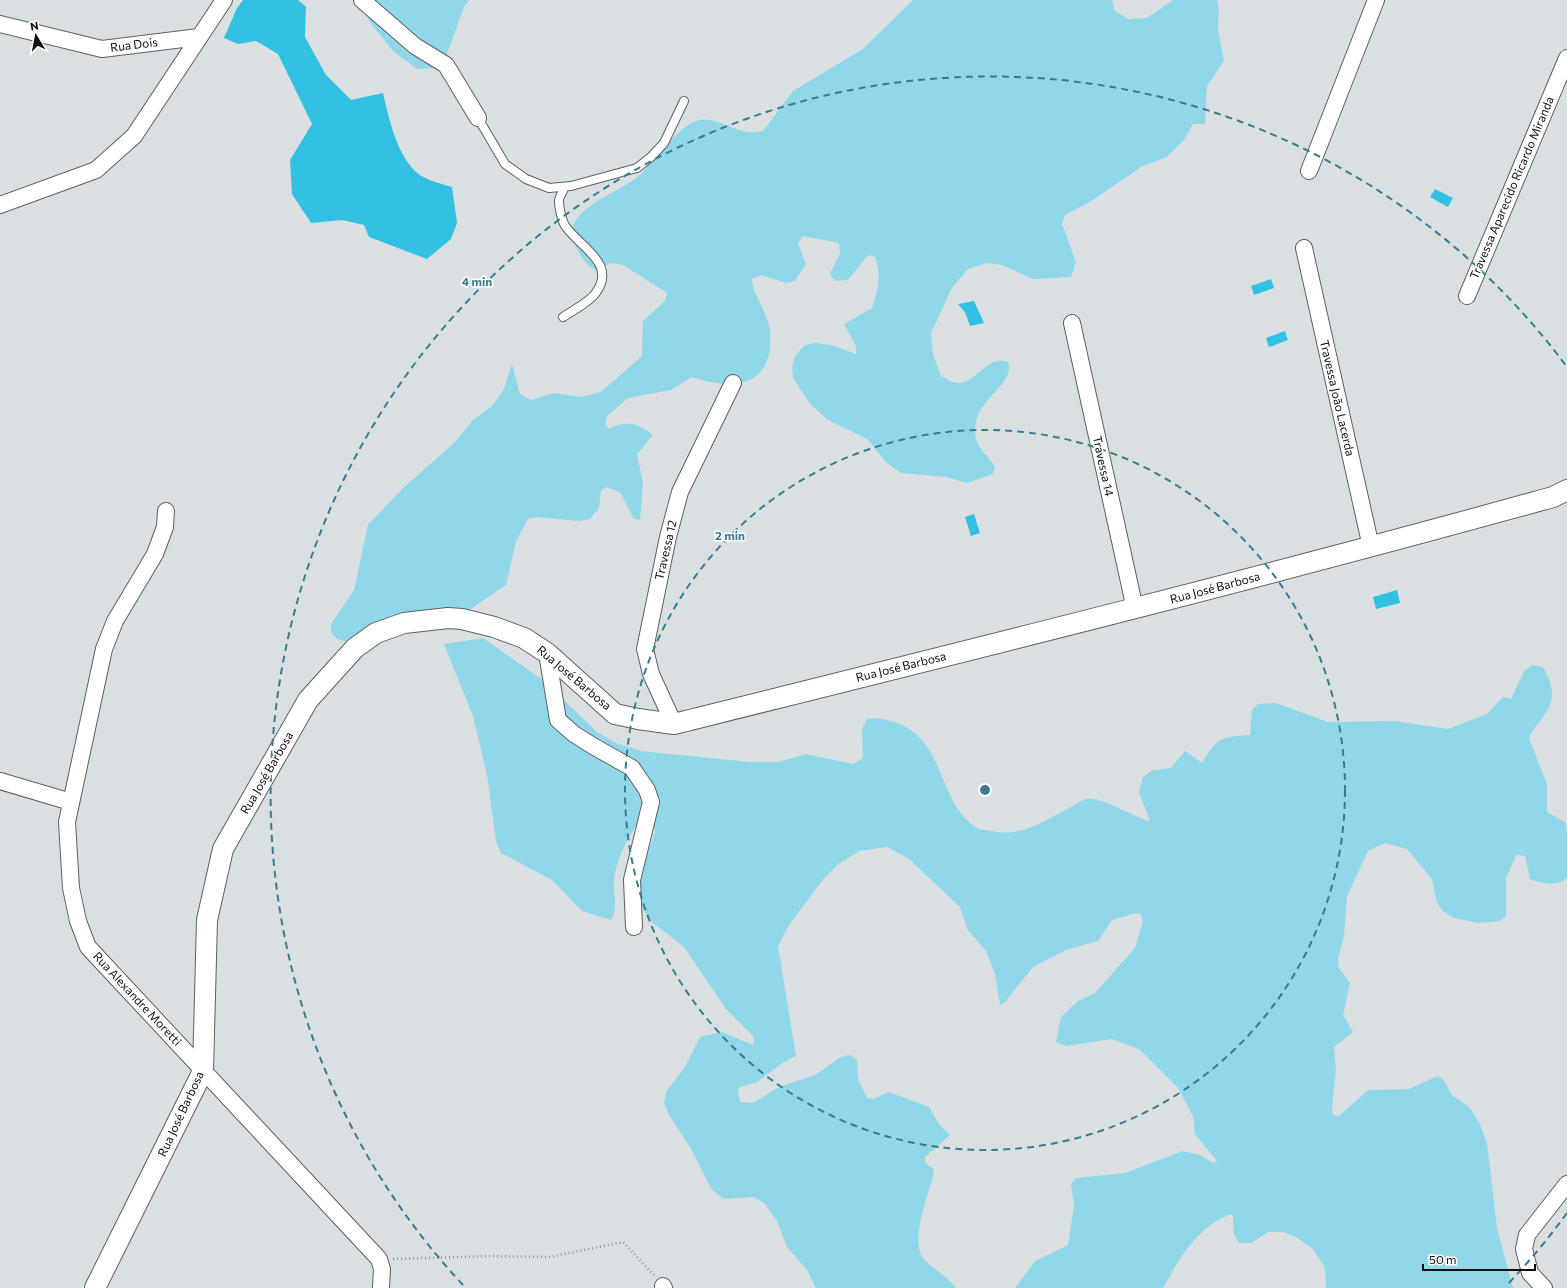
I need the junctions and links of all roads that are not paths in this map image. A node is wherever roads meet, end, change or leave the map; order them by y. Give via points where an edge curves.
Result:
1 (224, 0) edge
2 (362, 0) edge
3 (1376, 0) edge
4 (0, 24) edge
5 (199, 37) junction
6 (1567, 58) edge
7 (684, 101) dead end
8 (478, 118) joint
9 (1309, 171) dead end
10 (565, 187) junction
11 (0, 204) edge
12 (1304, 248) dead end
13 (1467, 296) dead end
14 (563, 317) dead end
15 (1072, 323) dead end
16 (733, 383) dead end
17 (1562, 495) edge
18 (166, 511) dead end
19 (1371, 548) junction
20 (1135, 609) junction
21 (547, 653) junction
22 (674, 724) junction
23 (0, 781) edge
24 (71, 802) junction
25 (634, 927) dead end
26 (203, 1071) junction
27 (1567, 1184) edge
28 (96, 1288) edge
29 (381, 1288) edge
30 (1544, 1288) edge

1 - 5 street
2 - 8 street via 415,46 446,65
3 - 9 street
4 - 5 street, Rua Dois via 102,49
5 - 11 street via 134,136 96,170
6 - 13 street, Travessa Aparecido Ricardo Miranda
7 - 10 lane via 664,143 642,164 636,168
8 - 10 lane via 505,164 526,180 549,188
10 - 14 lane via 559,200 565,226 595,256 603,276 594,296
12 - 19 street, Travessa João Lacerda
15 - 20 street, Travessa 14
16 - 22 street, Travessa 12 via 680,492 645,649 651,674
17 - 19 street, Rua José Barbosa
18 - 24 street, Rua Alexandre Moretti via 165,527 155,554 115,621 104,649
19 - 20 street, Rua José Barbosa
20 - 22 street, Rua José Barbosa
21 - 22 street, Rua José Barbosa via 616,714 638,720
21 - 25 street via 558,720 574,734 632,768 647,790 651,802 632,880
21 - 26 street, Rua José Barbosa via 524,638 462,619 404,623 376,633 355,648 308,700 223,849 207,920
23 - 24 street
24 - 26 street, Rua Alexandre Moretti via 67,822 71,888 78,921 88,947
26 - 28 street, Rua José Barbosa
26 - 29 street, Rua Alexandre Moretti via 379,1259 382,1269
27 - 30 street via 1527,1235 1524,1249 1530,1273

